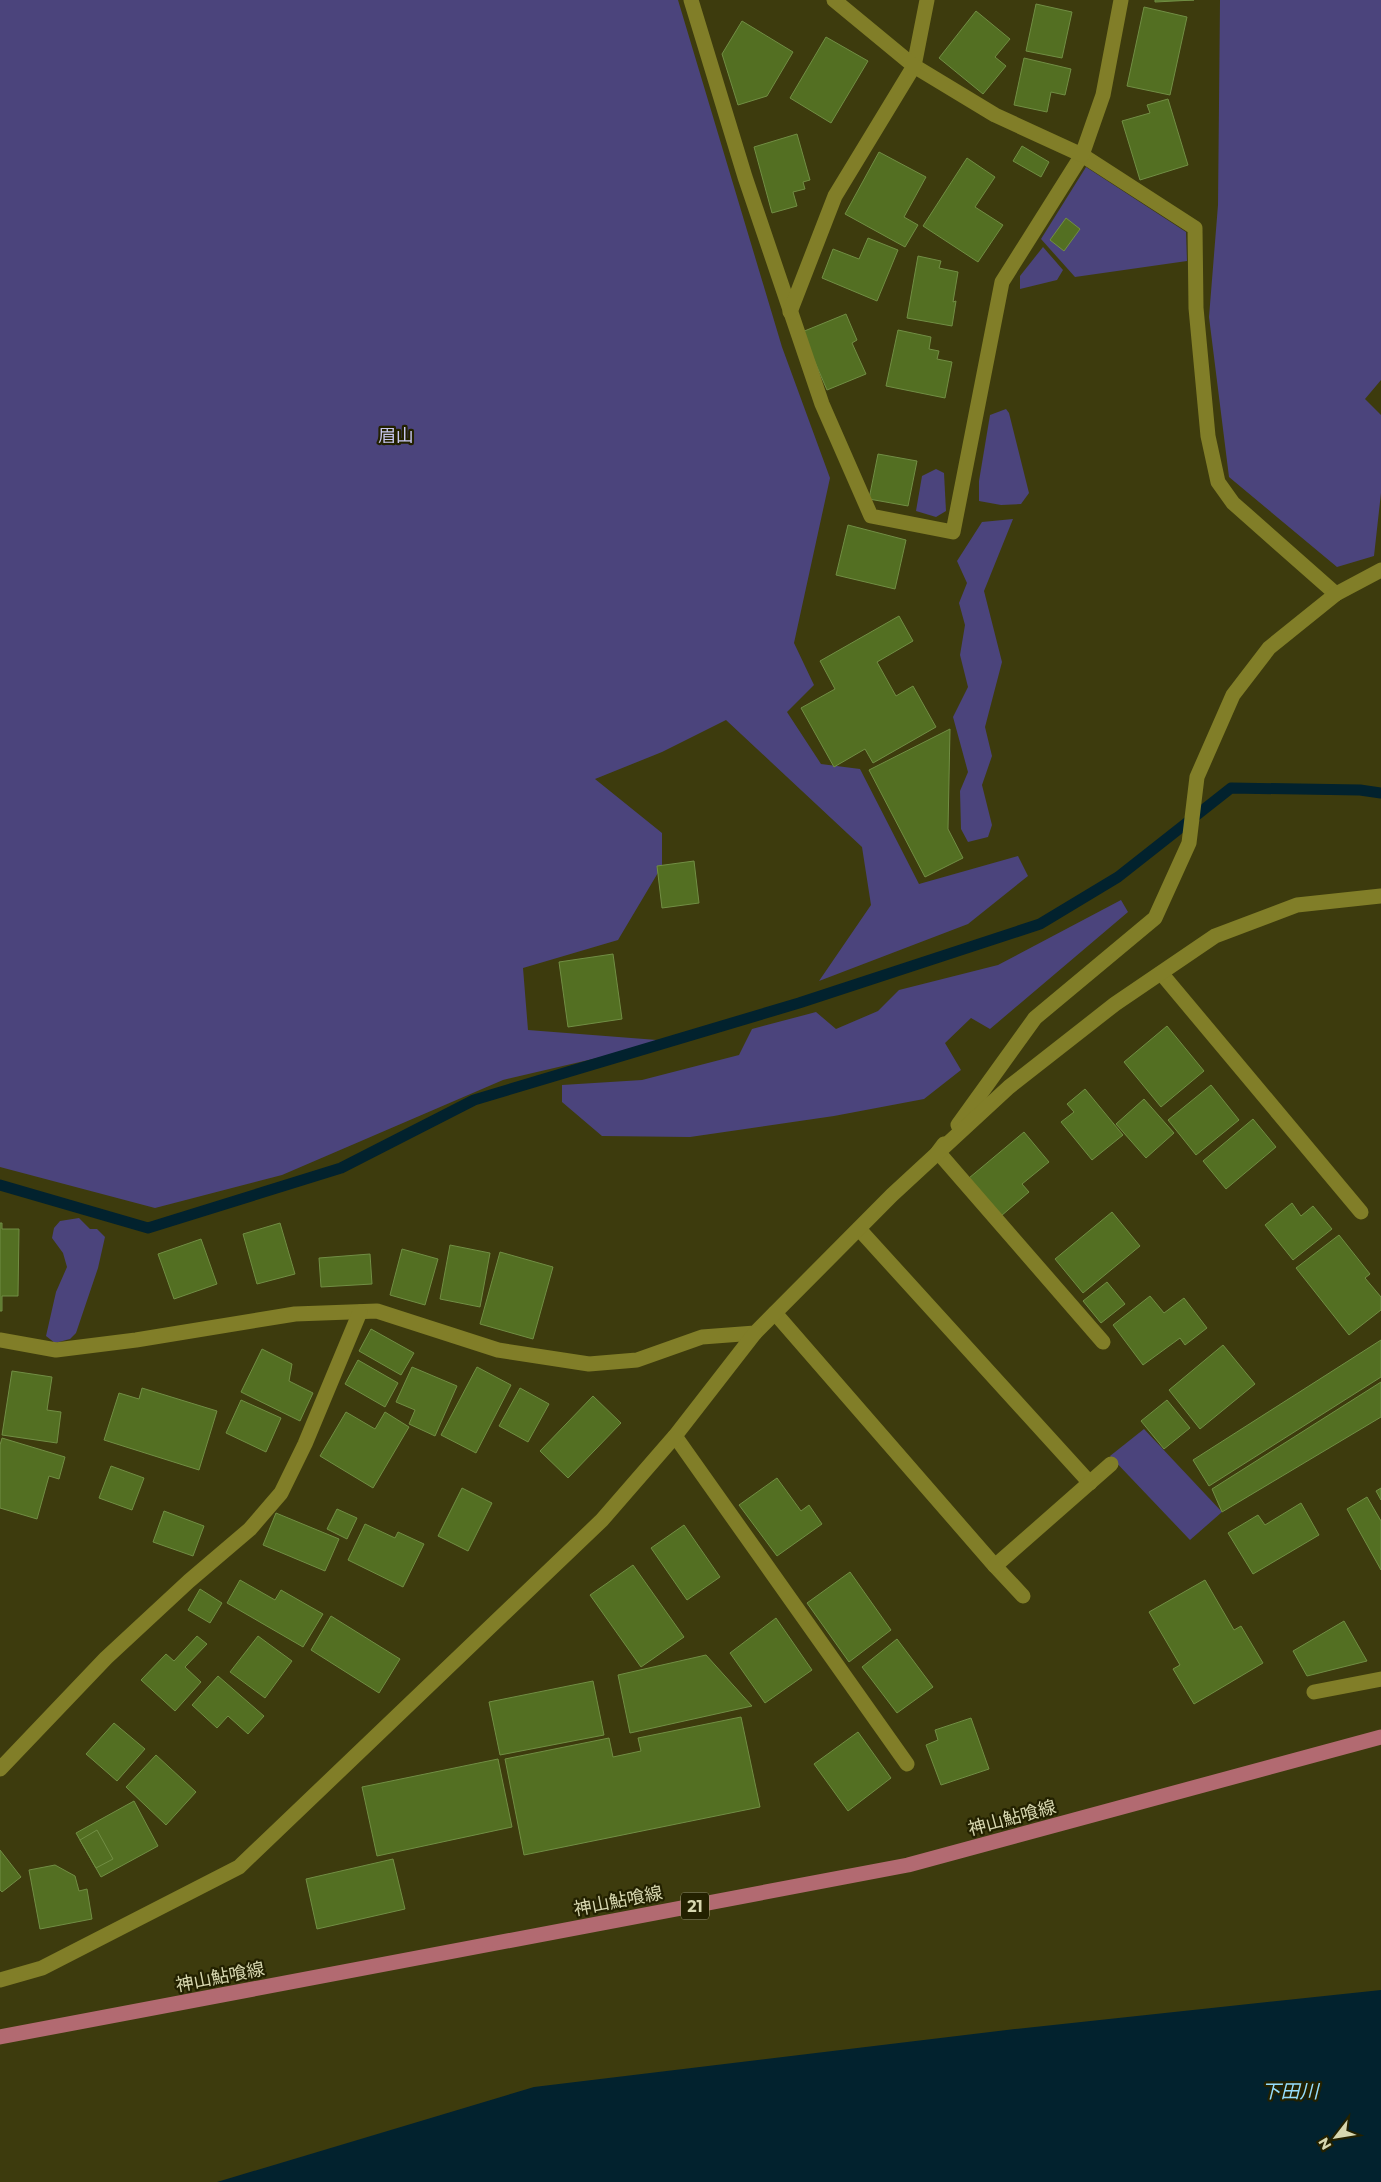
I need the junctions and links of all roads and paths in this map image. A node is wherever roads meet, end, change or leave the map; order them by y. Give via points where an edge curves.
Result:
1 (691, 0) edge
2 (834, 0) edge
3 (927, 0) edge
4 (1121, 0) edge
5 (914, 66) junction
6 (1082, 155) junction
7 (790, 312) junction
8 (1381, 570) edge
9 (1336, 594) junction
10 (1381, 896) edge
11 (1161, 973) junction
12 (938, 1152) junction
13 (1361, 1212) dead end
14 (858, 1229) junction
15 (360, 1312) junction
16 (775, 1313) junction
17 (756, 1333) junction
18 (0, 1340) edge
19 (1102, 1342) dead end
20 (675, 1436) junction
21 (1111, 1464) dead end
22 (1090, 1483) junction
23 (995, 1566) junction
24 (1023, 1596) dead end
25 (1381, 1679) edge
26 (1314, 1692) dead end
27 (1381, 1737) edge
28 (907, 1764) dead end
29 (0, 1769) edge
30 (0, 1980) edge
31 (0, 2037) edge

1 - 7 street
2 - 5 street
3 - 5 street
4 - 6 street via 1103,95
5 - 6 street via 995,115
5 - 7 street via 835,196
6 - 7 street via 1002,282 953,532 871,516 822,404
6 - 9 street via 1195,228 1197,318 1208,436 1218,482 1233,503
8 - 9 street
9 - 12 street via 1269,648 1233,695 1197,777 1189,843 1155,918 1035,1018
10 - 11 street via 1297,906 1215,936
11 - 12 street via 1115,1004 1009,1086
11 - 13 street
12 - 14 street
12 - 19 street
14 - 16 street
14 - 22 street
15 - 17 street via 377,1311 498,1350 589,1364 637,1360 702,1337
15 - 18 street via 295,1314 56,1350
15 - 29 street via 281,1493 250,1529 106,1658
16 - 17 street
16 - 23 street
17 - 20 street
20 - 28 street
20 - 30 street via 602,1520 239,1867 42,1968
21 - 22 street
22 - 23 street
23 - 24 street
25 - 26 street
27 - 31 main road, 神山鮎喰線 / 21 via 908,1866

